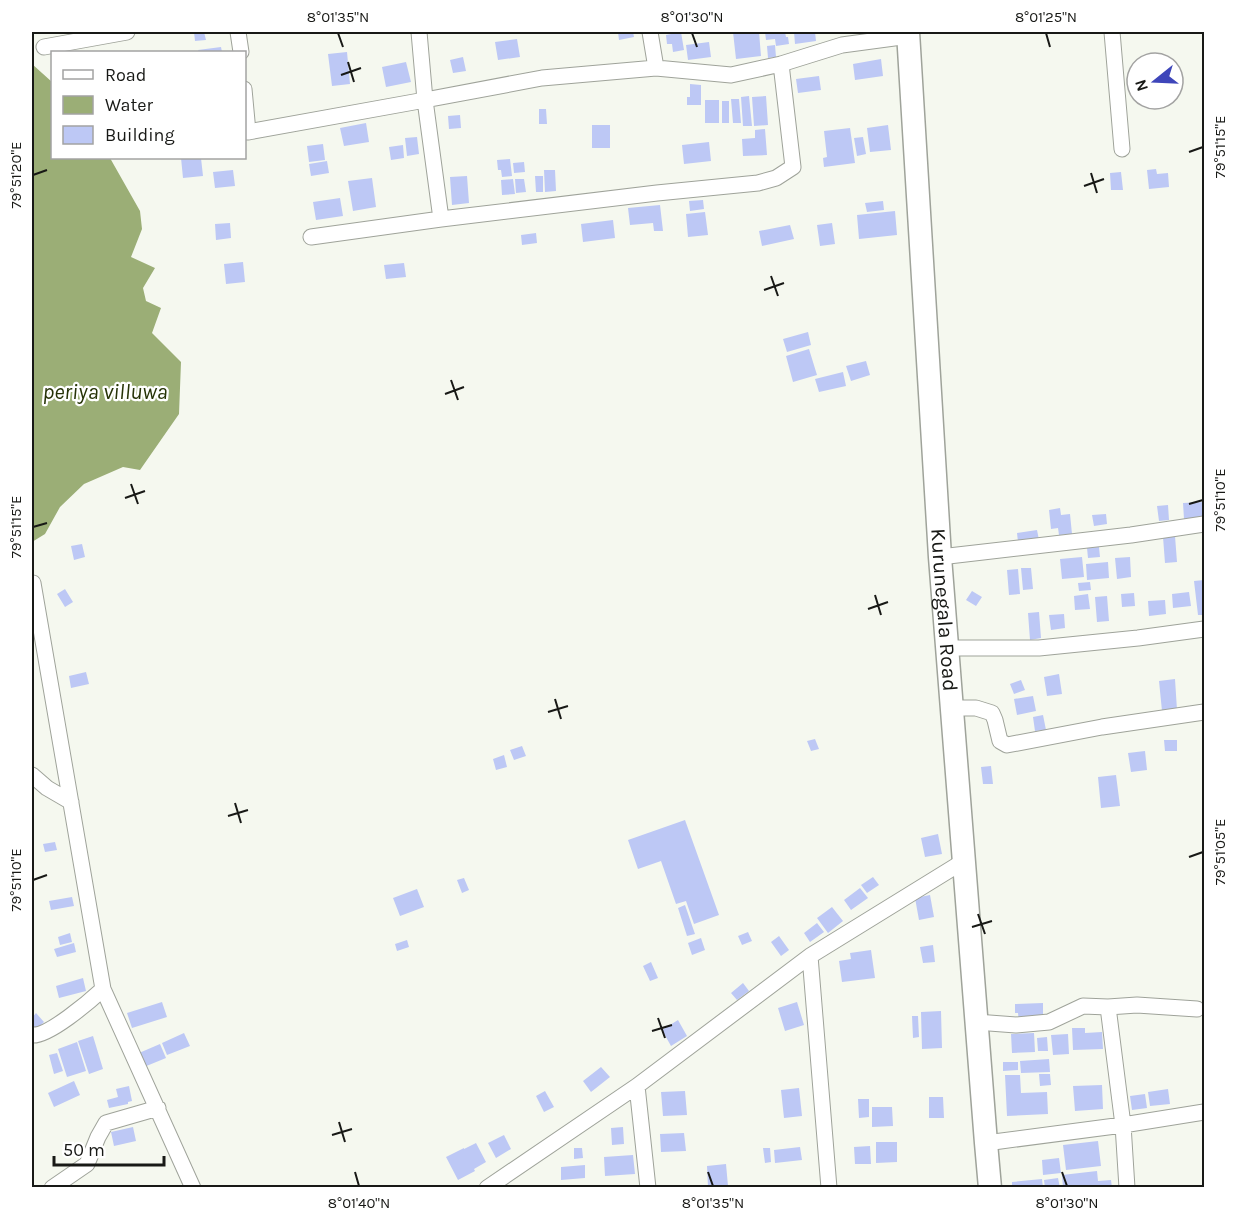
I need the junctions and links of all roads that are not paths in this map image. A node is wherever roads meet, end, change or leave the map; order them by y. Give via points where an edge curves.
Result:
1 (127, 32) edge
2 (237, 32) edge
3 (419, 32) edge
4 (650, 32) edge
5 (1112, 32) edge
6 (908, 34) edge
7 (44, 47) dead end
8 (241, 51) edge
9 (781, 64) junction
10 (656, 68) junction
11 (425, 100) junction
12 (246, 132) edge
13 (1122, 149) dead end
14 (441, 219) junction
15 (311, 237) dead end
16 (1204, 524) edge
17 (940, 557) junction
18 (33, 584) edge
19 (1204, 629) edge
20 (947, 648) junction
21 (952, 708) junction
22 (1204, 712) edge
23 (32, 775) edge
24 (71, 802) junction
25 (964, 861) junction
26 (810, 956) junction
27 (103, 989) junction
28 (1108, 1007) junction
29 (1197, 1009) dead end
30 (976, 1022) junction
31 (32, 1035) edge
32 (637, 1086) junction
33 (158, 1108) junction
34 (1204, 1112) edge
35 (1123, 1125) junction
36 (986, 1143) junction
37 (52, 1188) edge
38 (193, 1188) edge
39 (487, 1188) edge
40 (648, 1188) edge
41 (829, 1188) edge
42 (990, 1188) edge
43 (1126, 1188) edge

1 - 7 street
2 - 8 street
3 - 11 street
4 - 10 street
5 - 13 street
6 - 9 street via 842,45
6 - 17 highway, Kurunegala Road
9 - 10 street via 731,75
9 - 14 street via 793,167 776,178
10 - 11 street via 542,78
11 - 12 street
11 - 14 street
14 - 15 street
16 - 17 street
17 - 20 highway, Kurunegala Road
18 - 24 street
19 - 20 street via 1039,648
20 - 21 highway, Kurunegala Road
21 - 22 street via 992,713 1000,741 1007,745
21 - 25 highway, Kurunegala Road
23 - 24 street
24 - 27 street
25 - 26 street
25 - 30 highway, Kurunegala Road
26 - 32 street
26 - 41 street
27 - 31 street via 63,1021
27 - 33 street
28 - 29 street
28 - 30 street via 1083,1006 1049,1022
28 - 35 street
30 - 36 highway, Kurunegala Road
32 - 39 street
32 - 40 street
33 - 37 street via 106,1123 87,1164
33 - 38 street
34 - 35 street
35 - 36 street
35 - 43 street
36 - 42 highway, Kurunegala Road

